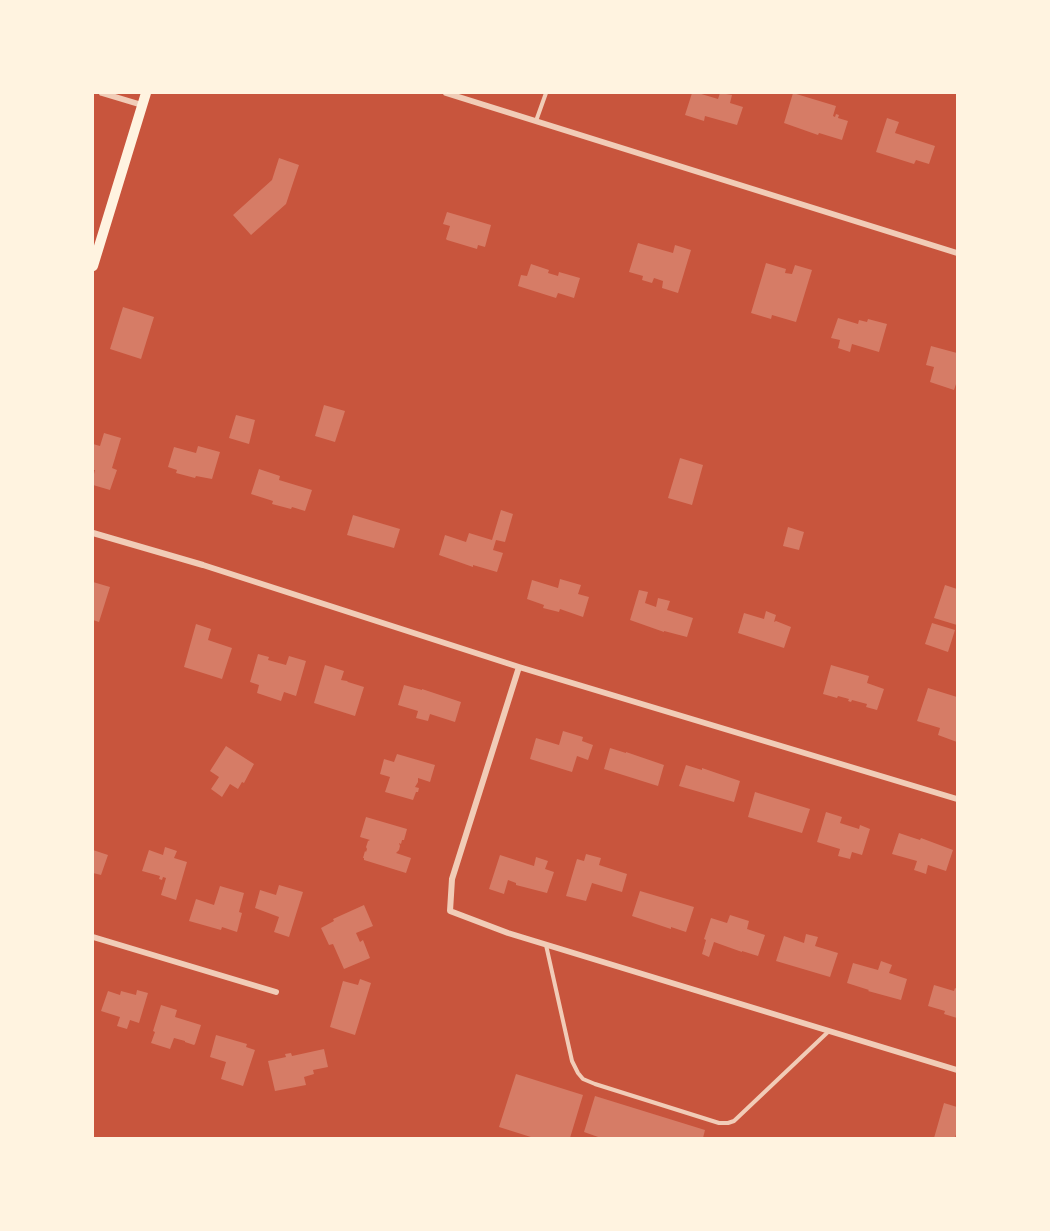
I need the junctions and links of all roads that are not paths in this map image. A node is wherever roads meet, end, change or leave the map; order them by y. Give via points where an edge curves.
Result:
1 (102, 93) edge
2 (146, 93) edge
3 (446, 93) edge
4 (546, 93) edge
5 (142, 105) junction
6 (536, 121) junction
7 (957, 253) edge
8 (93, 266) edge
9 (93, 533) edge
10 (519, 667) junction
11 (957, 799) edge
12 (93, 937) edge
13 (546, 944) junction
14 (276, 992) dead end
15 (829, 1031) junction
16 (957, 1070) edge

1 - 5 street
2 - 5 main road
3 - 6 street
4 - 6 lane
5 - 8 main road
6 - 7 street
9 - 10 street
10 - 11 street
10 - 13 street via 452,879 450,910
12 - 14 street
13 - 15 street
13 - 15 lane via 572,1061 583,1079 719,1123 734,1121
15 - 16 street

